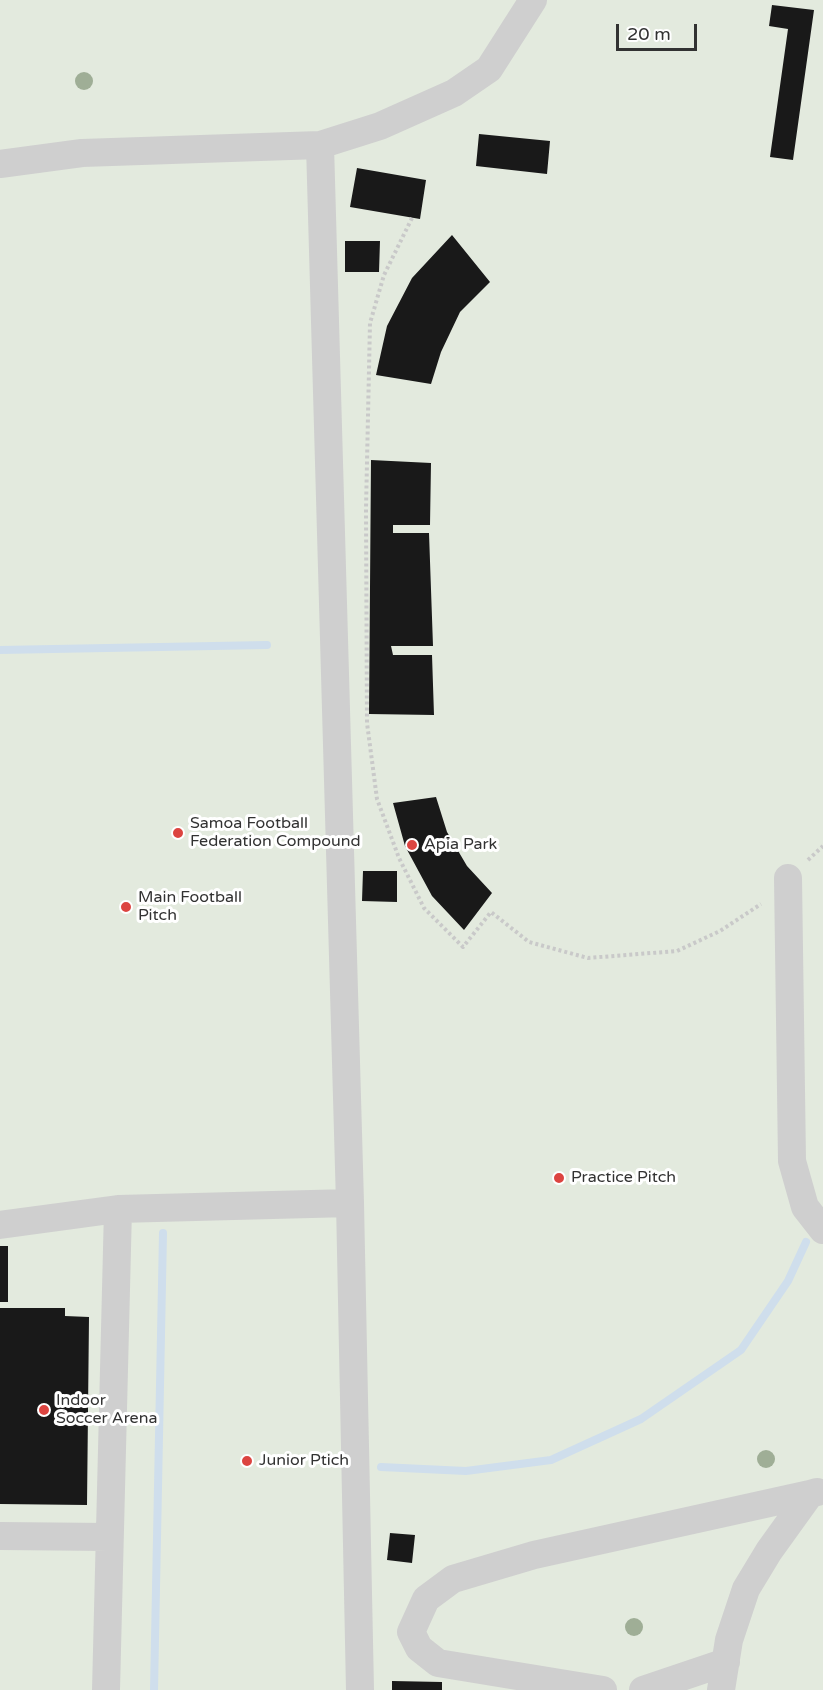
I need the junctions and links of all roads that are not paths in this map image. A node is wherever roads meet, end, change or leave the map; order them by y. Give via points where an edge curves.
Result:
1 (533, 0) edge
2 (320, 145) junction
3 (0, 164) edge
4 (788, 878) road end
5 (350, 1203) junction
6 (117, 1209) junction
7 (0, 1225) edge
8 (823, 1230) edge
9 (817, 1492) edge
10 (0, 1536) edge
11 (109, 1537) junction
12 (726, 1662) junction
13 (106, 1690) edge
14 (360, 1690) edge
15 (603, 1690) edge
16 (643, 1690) edge
17 (721, 1690) edge

1 - 2 lane via 489,69 454,93 380,126
2 - 3 lane via 82,153
2 - 5 lane
4 - 8 lane via 792,1161 805,1207
5 - 6 lane
5 - 14 lane
6 - 7 lane
6 - 11 lane
9 - 12 lane via 769,1551 746,1589
9 - 15 lane via 534,1555 453,1579 426,1599 411,1632 419,1648 438,1663
10 - 11 lane
11 - 13 lane
12 - 16 lane
12 - 17 lane

